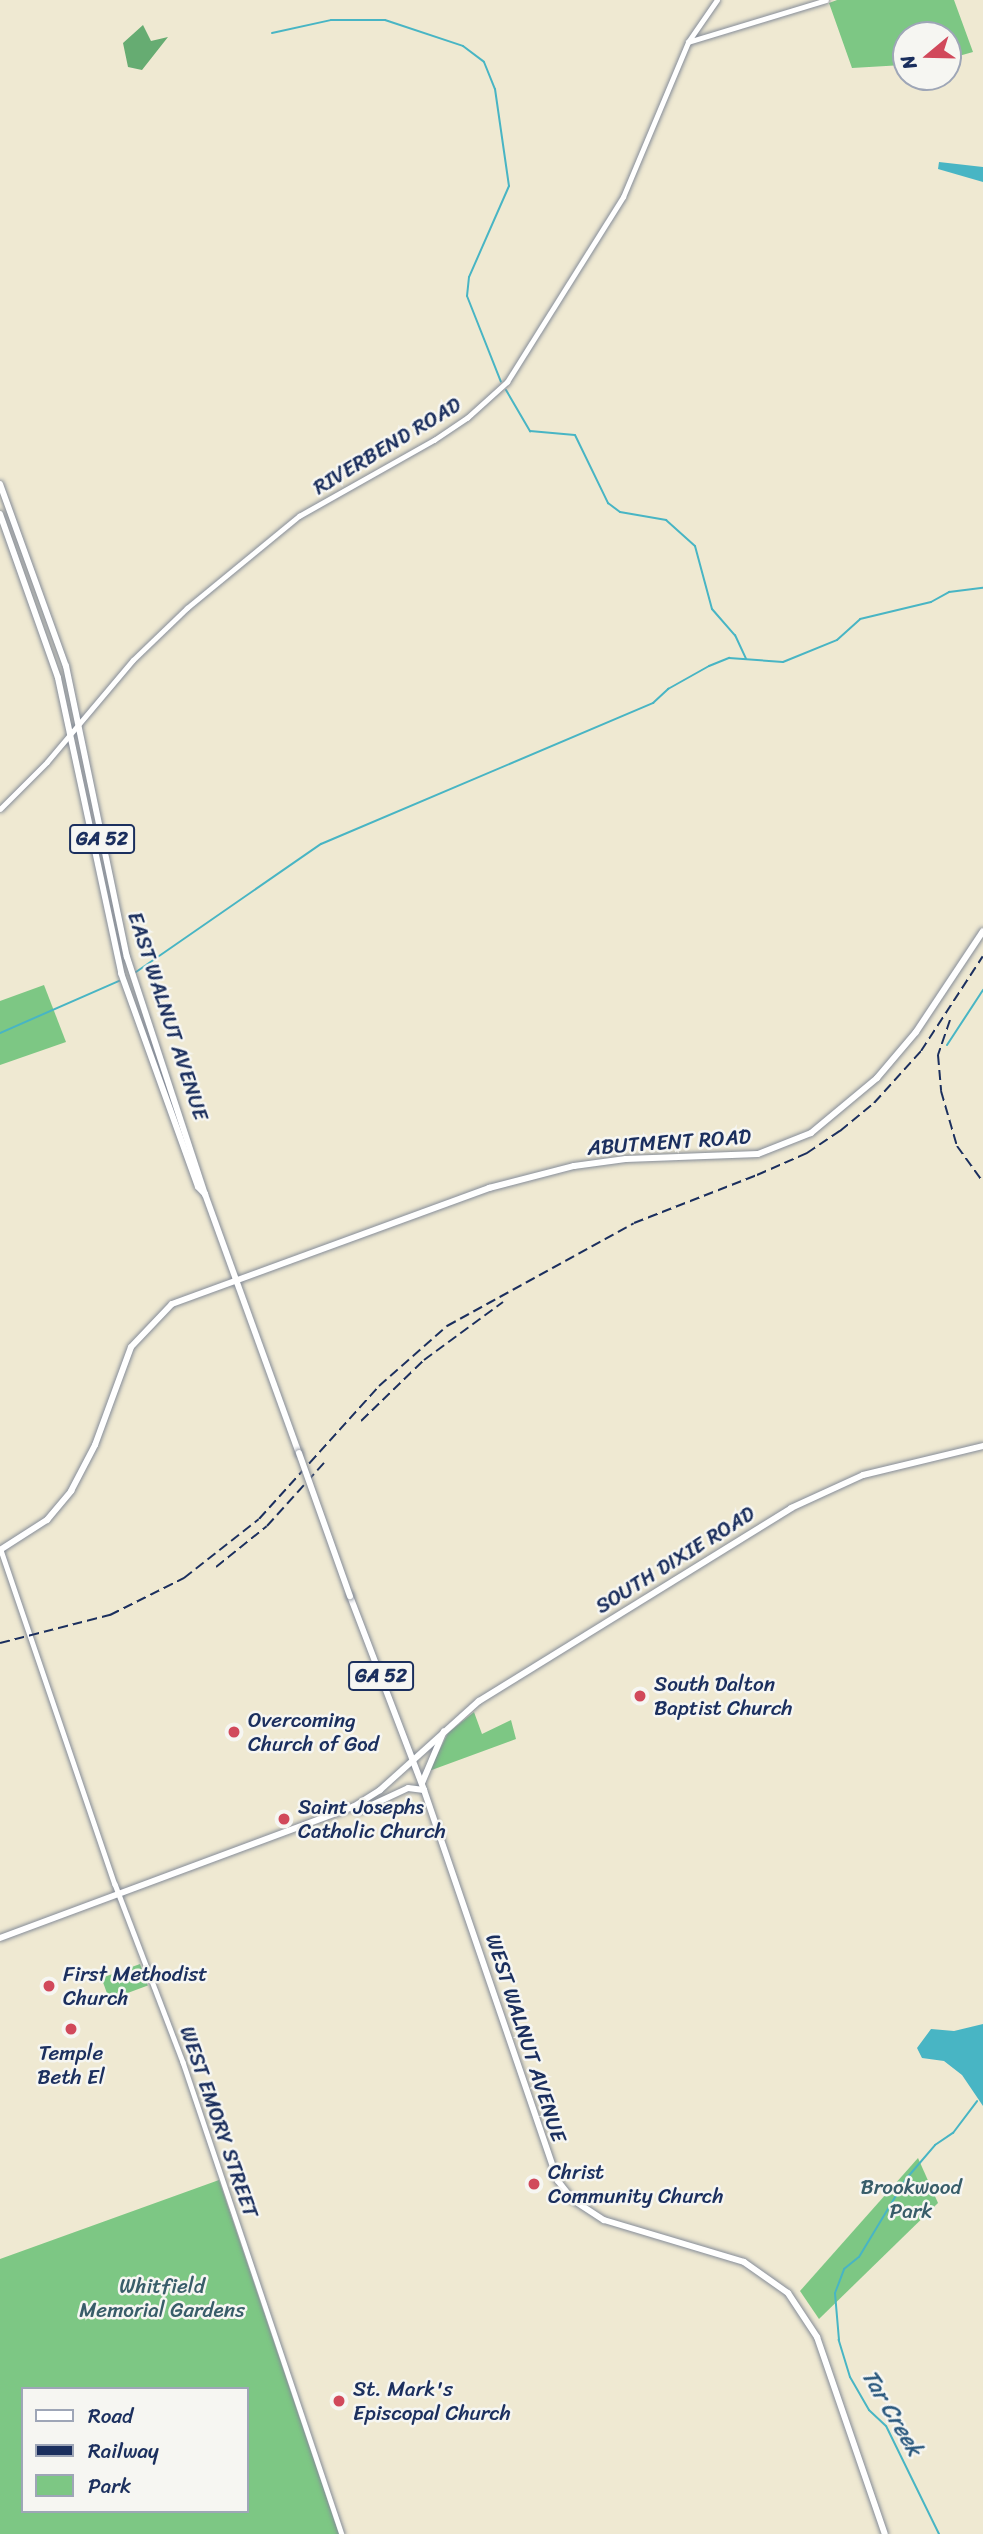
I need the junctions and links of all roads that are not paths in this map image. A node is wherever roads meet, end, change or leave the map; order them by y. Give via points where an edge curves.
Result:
1 (717, 0) edge
2 (826, 0) edge
3 (688, 42) junction
4 (0, 484) edge
5 (0, 514) edge
6 (80, 723) junction
7 (72, 733) junction
8 (0, 810) edge
9 (983, 931) edge
10 (205, 1194) junction
11 (236, 1280) junction
12 (983, 1446) edge
13 (299, 1453) joint
14 (0, 1550) edge
15 (447, 1725) junction
16 (411, 1757) junction
17 (423, 1787) junction
18 (353, 1807) junction
19 (121, 1895) junction
20 (0, 1938) edge
21 (342, 2534) edge
22 (885, 2534) edge

1 - 3 street, RIVERBEND ROAD
2 - 3 street
3 - 6 street, RIVERBEND ROAD via 623,197 507,382 445,433 289,524 151,641
4 - 6 main road, EAST WALNUT AVENUE / GA 52 via 66,666
5 - 7 main road, EAST WALNUT AVENUE / GA 52 via 49,647
6 - 7 street, RIVERBEND ROAD
6 - 10 main road, EAST WALNUT AVENUE / GA 52 via 118,923
7 - 8 street, RIVERBEND ROAD
7 - 10 main road, EAST WALNUT AVENUE / GA 52 via 118,963 198,1187
9 - 11 main road, ABUTMENT ROAD via 916,1031 877,1078 811,1133 758,1154 626,1159 574,1166 501,1185
10 - 11 main road, EAST WALNUT AVENUE / GA 52
11 - 13 main road, EAST WALNUT AVENUE / GA 52
11 - 14 main road, ABUTMENT ROAD via 179,1301 144,1329 128,1354 95,1445 71,1490 47,1520
12 - 15 main road, SOUTH DIXIE ROAD via 863,1475 827,1489 479,1701
13 - 16 main road, WEST WALNUT AVENUE / GA 52, bridge
14 - 19 street, WEST EMORY STREET
15 - 16 main road, SOUTH DIXIE ROAD
15 - 17 main road
16 - 17 main road, WEST WALNUT AVENUE / GA 52
16 - 18 main road, SOUTH DIXIE ROAD via 380,1790
17 - 18 main road via 408,1788 359,1811
17 - 22 main road, WEST WALNUT AVENUE / GA 52 via 558,2181 573,2200 604,2220 744,2262 788,2293 817,2337
18 - 19 main road
19 - 20 main road
19 - 21 street, WEST EMORY STREET via 183,2062

